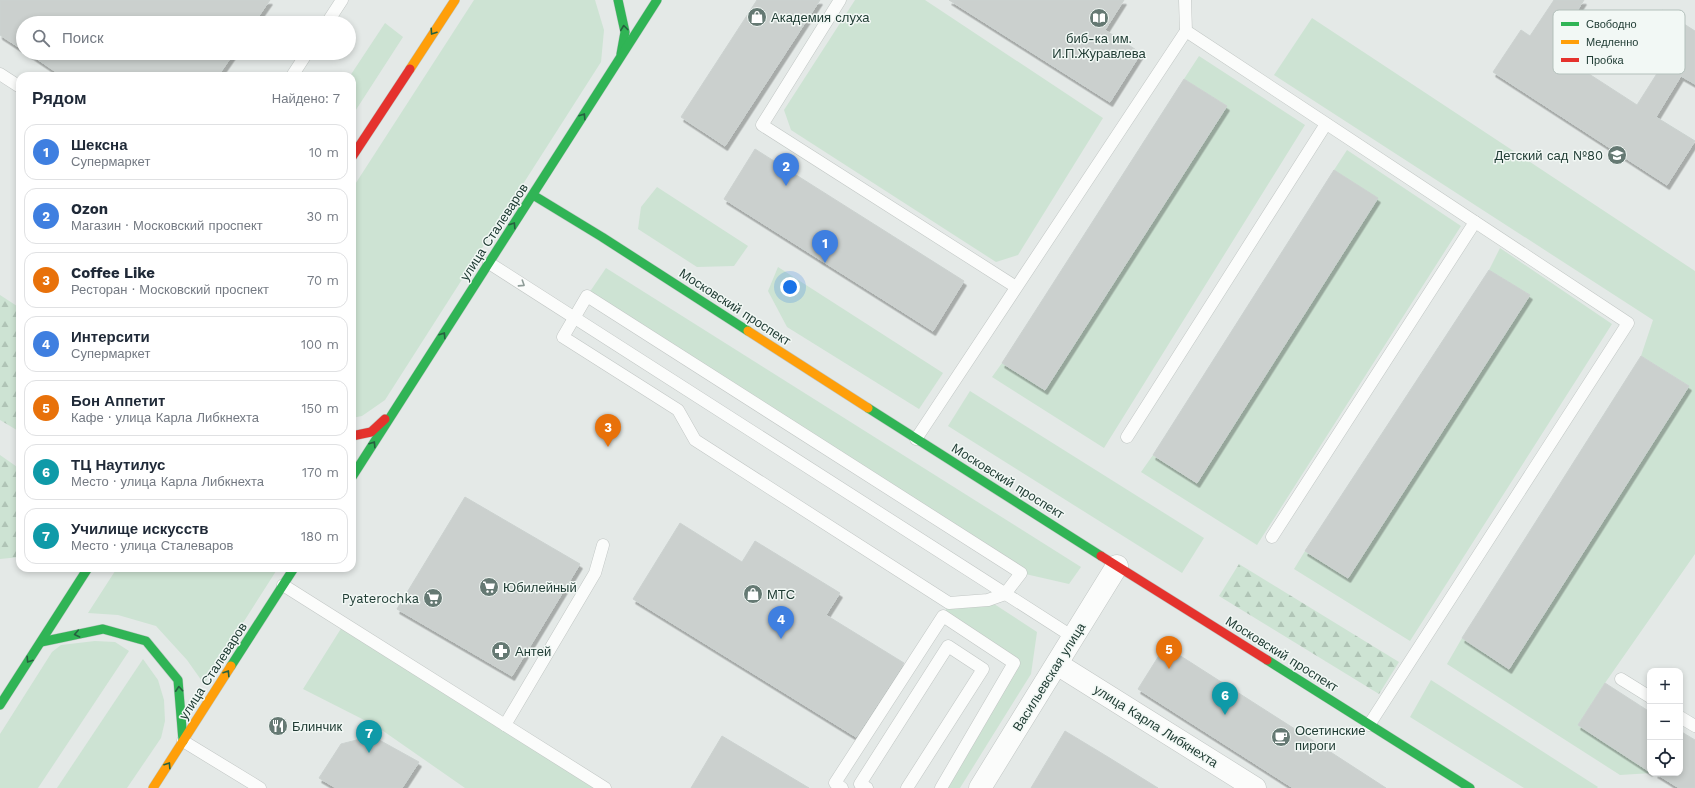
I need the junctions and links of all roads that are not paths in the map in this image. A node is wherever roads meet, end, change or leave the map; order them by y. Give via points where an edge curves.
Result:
1 (342, 0) edge
2 (439, 0) edge
3 (618, 0) edge
4 (657, 0) edge
5 (840, 0) edge
6 (1185, 0) edge
7 (453, 3) edge
8 (332, 16) edge
9 (1186, 31) junction
10 (621, 57) junction
11 (302, 60) edge
12 (295, 72) edge
13 (0, 74) edge
14 (16, 84) edge
15 (1326, 124) junction
16 (356, 151) edge
17 (532, 195) junction
18 (1475, 222) junction
19 (489, 263) junction
20 (1016, 287) junction
21 (574, 318) junction
22 (396, 408) junction
23 (356, 435) edge
24 (1128, 437) dead end
25 (916, 438) junction
26 (356, 471) edge
27 (1272, 538) dead end
28 (603, 544) dead end
29 (1117, 566) junction
30 (85, 572) edge
31 (291, 572) edge
32 (283, 585) junction
33 (1005, 594) junction
34 (1073, 637) junction
35 (41, 642) junction
36 (1057, 664) junction
37 (1621, 679) dead end
38 (1647, 695) edge
39 (0, 705) edge
40 (1683, 719) edge
41 (505, 725) junction
42 (1369, 725) junction
43 (1695, 726) edge
44 (183, 741) junction
45 (153, 788) edge
46 (260, 788) edge
47 (605, 788) edge
48 (842, 788) edge
49 (867, 788) edge
50 (907, 788) edge
51 (941, 788) edge
52 (980, 788) edge
53 (1255, 788) edge
54 (1470, 788) edge

1 - 8 lane
2 - 7 lane
10 -> 3 main road via 625,32
4 - 10 main road, улица Сталеваров
5 - 20 lane via 762,125
6 - 9 lane
7 -> 16 main road
9 - 15 lane
9 - 20 lane
17 -> 10 main road, улица Сталеваров
11 - 12 lane
13 - 14 lane
15 - 18 lane
15 - 24 lane
19 -> 17 main road, улица Сталеваров
17 - 25 main road, Московский проспект
18 - 27 lane
18 - 42 lane via 1628,323
19 -> 21 lane
22 -> 19 main road, улица Сталеваров
20 - 25 lane
21 - 33 lane
21 - 33 lane via 563,337 678,410 695,440 949,603 988,600
21 - 33 lane via 587,296 1021,573
22 - 23 main road via 371,432
26 -> 22 main road, улица Сталеваров
25 - 29 main road, Московский проспект
28 - 41 lane via 595,573
29 - 34 street, Васильевская улица
29 - 42 main road, Московский проспект
30 - 35 main road
31 - 32 main road, улица Сталеваров
32 - 41 lane
44 -> 32 main road, улица Сталеваров
33 - 34 lane
34 - 36 street, Васильевская улица
35 -> 39 main road
44 -> 35 main road via 178,680 146,641 103,629
36 - 52 street, Васильевская улица
36 - 53 street, улица Карла Либкнехта
37 - 38 lane
40 - 43 lane
41 - 47 lane
42 - 54 main road, Московский проспект
45 -> 44 main road, улица Сталеваров
44 - 46 lane
48 - 51 lane via 835,783 943,616 1014,663
49 - 50 lane via 860,784 948,646 983,669

